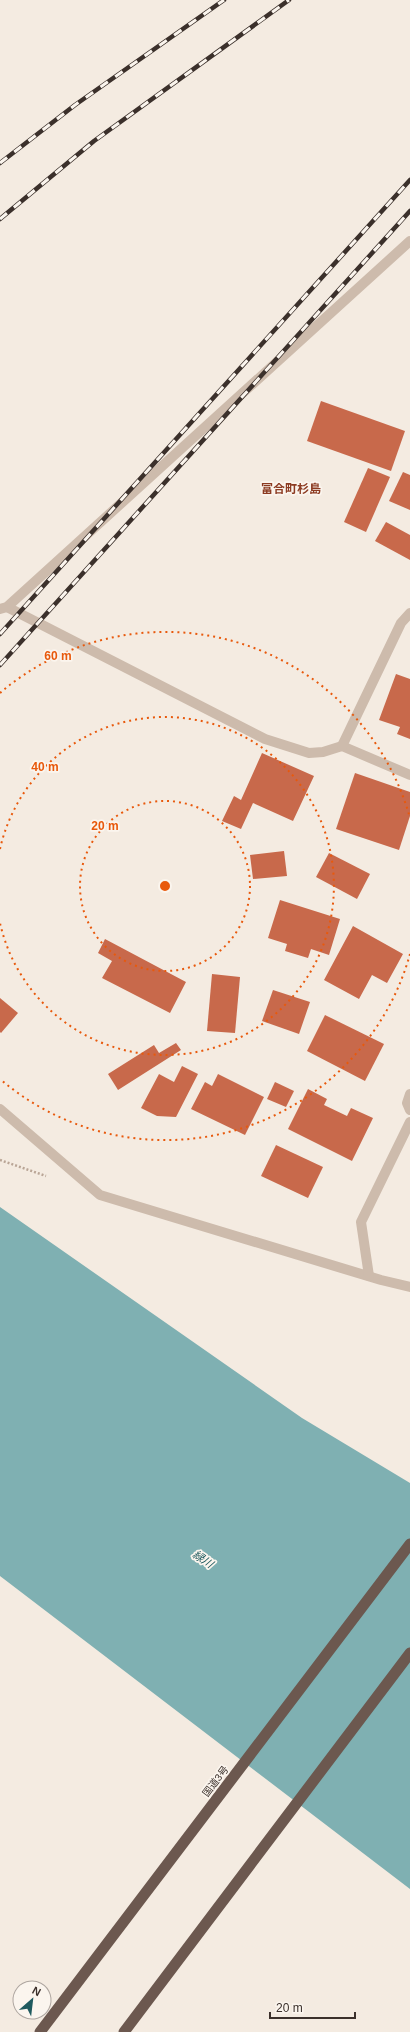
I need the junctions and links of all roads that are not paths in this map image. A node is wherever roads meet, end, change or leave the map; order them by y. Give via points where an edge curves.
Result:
1 (410, 241) edge
2 (3, 608) edge
3 (410, 613) edge
4 (342, 746) junction
5 (410, 775) edge
6 (410, 1094) edge
7 (0, 1109) edge
8 (410, 1110) edge
9 (410, 1122) edge
10 (369, 1276) junction
11 (410, 1287) edge
12 (410, 1544) edge
13 (410, 1653) edge
14 (40, 2032) edge
15 (124, 2032) edge

1 - 2 street
2 - 4 street via 265,739 308,753
3 - 4 street via 401,623
4 - 5 street
6 - 8 street via 407,1103
7 - 10 street via 100,1195
9 - 10 street via 361,1222
10 - 11 street
12 - 14 highway, 国道3号
13 - 15 highway

